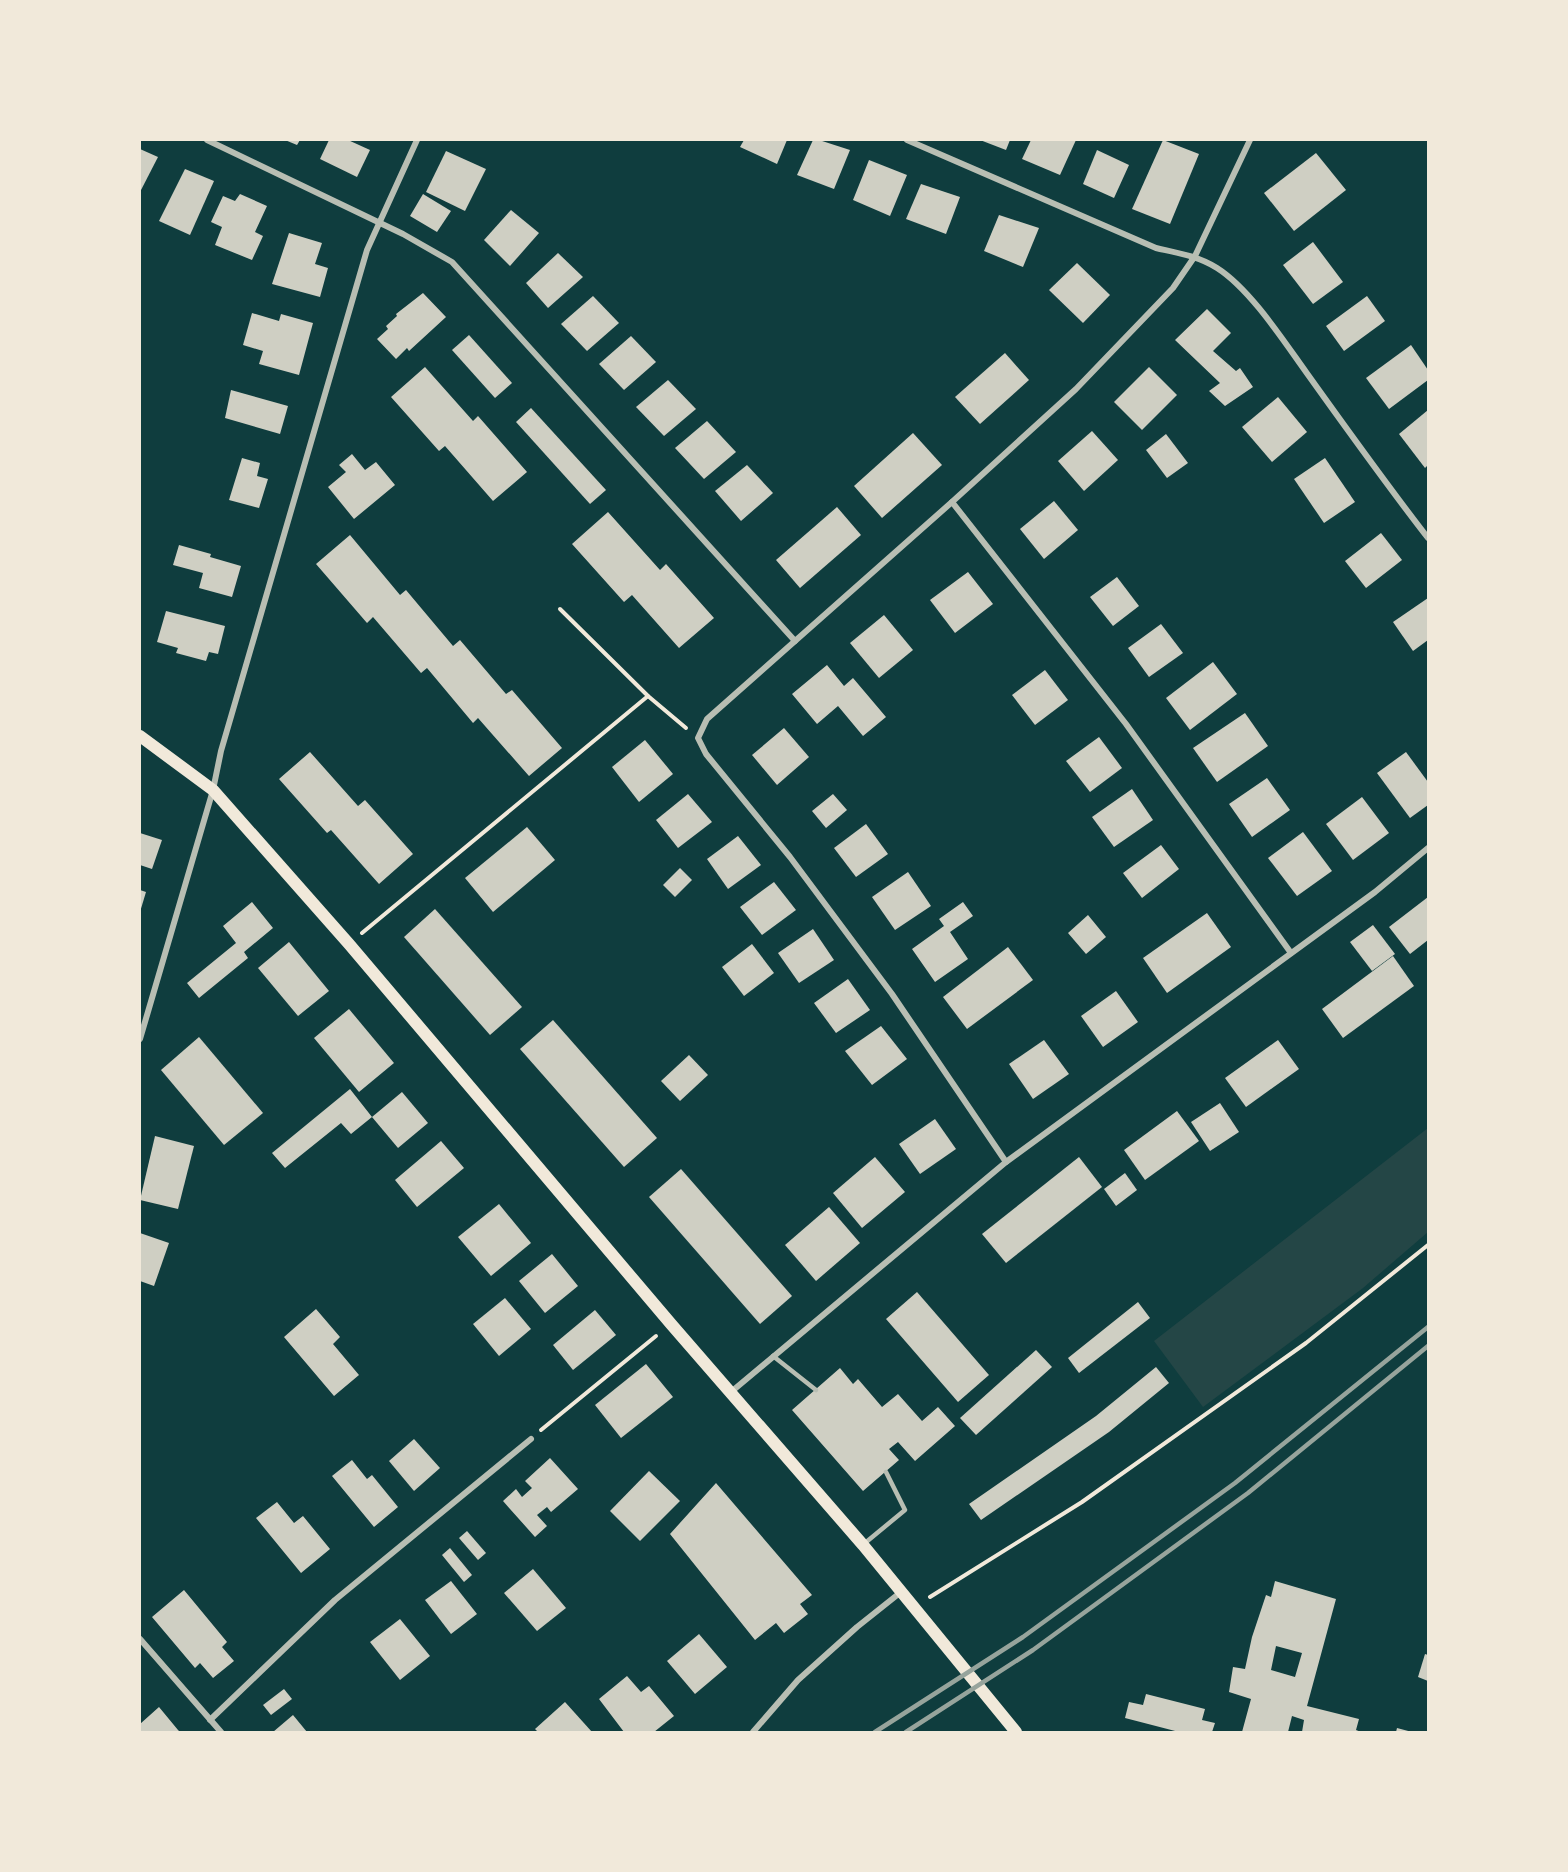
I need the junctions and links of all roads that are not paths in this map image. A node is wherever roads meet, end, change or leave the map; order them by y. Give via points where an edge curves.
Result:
1 (207, 140) edge
2 (417, 140) edge
3 (907, 140) edge
4 (1250, 140) edge
5 (379, 223) junction
6 (1195, 256) junction
7 (952, 502) junction
8 (1428, 538) edge
9 (795, 641) junction
10 (140, 736) edge
11 (213, 790) junction
12 (1428, 848) edge
13 (1291, 953) junction
14 (140, 1039) edge
15 (1005, 1162) junction
16 (773, 1356) junction
17 (816, 1390) dead end
18 (731, 1392) junction
19 (531, 1439) road end
20 (886, 1472) dead end
21 (863, 1545) junction
22 (901, 1591) junction
23 (140, 1639) edge
24 (210, 1720) junction
25 (1017, 1731) edge
26 (220, 1732) edge
27 (753, 1732) edge

1 - 5 street
2 - 5 street
3 - 6 street via 1156,248
4 - 6 street
5 - 9 street via 452,262
5 - 11 street via 367,250 221,751
6 - 7 street via 1173,288 1076,389
6 - 8 street via 1218,268 1240,287
7 - 9 street
7 - 13 street via 1126,724
9 - 15 street via 707,719 698,738 706,754 790,857 892,994
10 - 11 main road
11 - 14 street
11 - 18 main road
12 - 13 street
13 - 15 street
15 - 16 street
16 - 17 lane
16 - 18 street
18 - 21 main road
19 - 24 street via 335,1600
20 - 21 lane via 905,1510
21 - 22 main road
22 - 25 main road
22 - 27 street via 798,1680
23 - 24 street
24 - 26 street

